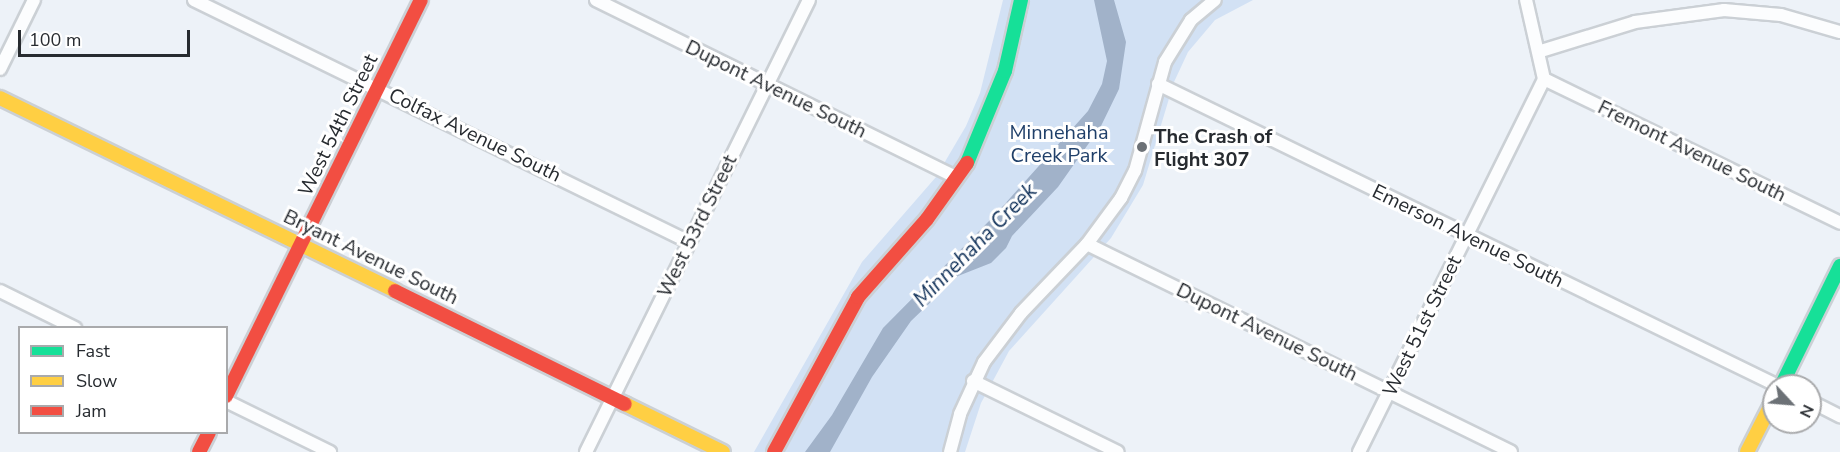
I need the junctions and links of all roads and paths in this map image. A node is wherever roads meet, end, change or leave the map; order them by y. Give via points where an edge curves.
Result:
1 (34, 0) edge
2 (194, 0) edge
3 (421, 0) edge
4 (596, 0) edge
5 (809, 0) edge
6 (1021, 0) edge
7 (1215, 0) edge
8 (1526, 0) edge
9 (1840, 32) edge
10 (1540, 51) junction
11 (0, 69) edge
12 (1544, 79) junction
13 (767, 84) junction
14 (1158, 84) junction
15 (378, 87) junction
16 (0, 98) edge
17 (957, 178) junction
18 (1840, 223) edge
19 (1466, 235) junction
20 (689, 242) junction
21 (301, 244) junction
22 (1087, 244) junction
23 (1840, 266) edge
24 (0, 291) edge
25 (73, 326) edge
26 (1786, 374) edge
27 (1762, 377) edge
28 (973, 381) junction
29 (228, 392) edge
30 (1389, 392) junction
31 (612, 398) junction
32 (228, 402) edge
33 (1822, 407) edge
34 (1840, 416) edge
35 (1762, 423) edge
36 (207, 434) edge
37 (199, 452) edge
38 (330, 452) edge
39 (586, 452) edge
40 (723, 452) edge
41 (774, 452) edge
42 (950, 452) edge
43 (1118, 452) edge
44 (1359, 452) edge
45 (1512, 452) edge
46 (1747, 452) edge

1 - 11 street
2 - 15 street, Colfax Avenue South
3 - 15 street, West 54th Street
4 - 13 street, Dupont Avenue South
5 - 13 street, West 53rd Street
6 - 17 street via 995,104
7 - 14 street via 1176,39
8 - 10 street
9 - 10 street via 1781,15 1724,10 1635,22
10 - 12 street
12 - 18 street, Fremont Avenue South
12 - 19 street, West 51st Street
13 - 17 street, Dupont Avenue South
13 - 20 street, West 53rd Street
14 - 19 street, Emerson Avenue South
14 - 22 street via 1135,171 1122,198
15 - 20 street, Colfax Avenue South
15 - 21 street, West 54th Street
16 - 21 street, Bryant Avenue South
17 - 41 street via 927,219 858,297
19 - 27 street, Emerson Avenue South
19 - 30 street, West 51st Street
20 - 31 street, West 53rd Street
21 - 29 street, West 54th Street
21 - 31 street, Bryant Avenue South
22 - 28 street via 1021,313
22 - 30 street, Dupont Avenue South
23 - 26 street
24 - 25 street
28 - 42 street
28 - 43 street
30 - 44 street, West 51st Street
30 - 45 street, Dupont Avenue South
31 - 39 street, West 53rd Street
31 - 40 street, Bryant Avenue South
32 - 38 street
33 - 34 street
35 - 46 street
36 - 37 street

